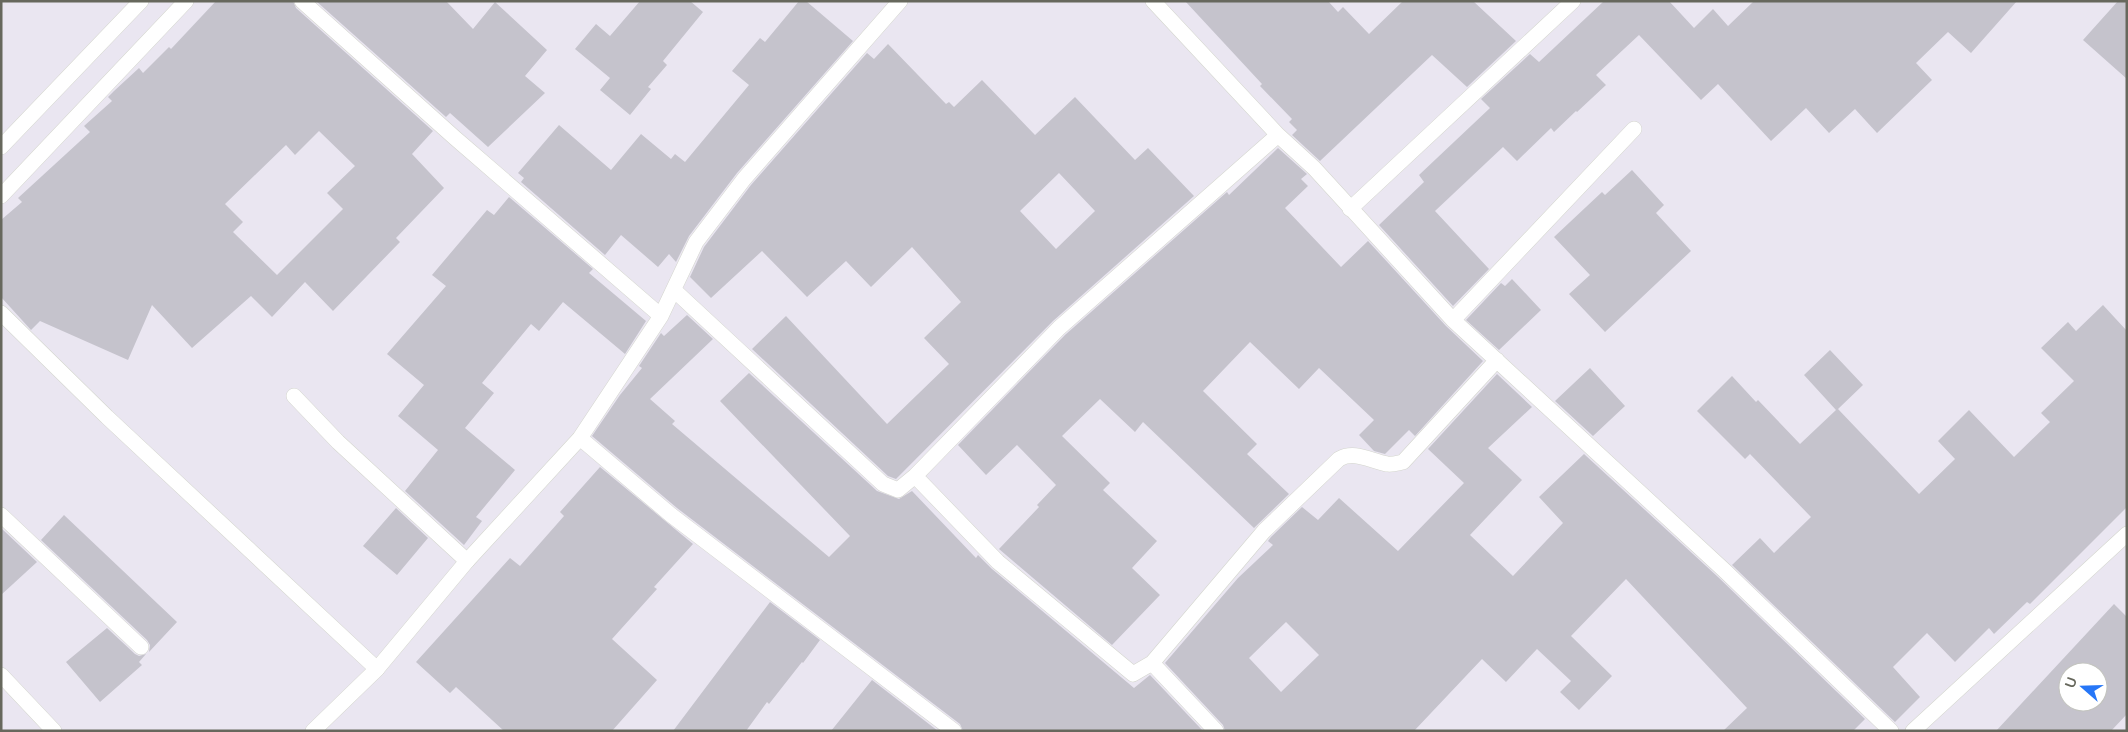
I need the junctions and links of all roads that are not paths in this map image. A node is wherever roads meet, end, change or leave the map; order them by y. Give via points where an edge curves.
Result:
1 (141, 1) edge
2 (186, 1) edge
3 (302, 1) edge
4 (900, 1) edge
5 (1153, 1) edge
6 (1573, 1) edge
7 (1634, 129) dead end
8 (1278, 134) junction
9 (1, 147) edge
10 (1, 196) edge
11 (1350, 209) junction
12 (674, 290) junction
13 (1, 314) edge
14 (661, 316) junction
15 (1453, 320) junction
16 (1497, 360) junction
17 (294, 396) dead end
18 (580, 438) junction
19 (915, 476) junction
20 (1, 515) edge
21 (2127, 534) edge
22 (466, 561) junction
23 (141, 647) dead end
24 (1152, 662) junction
25 (377, 668) junction
26 (1, 675) edge
27 (1918, 729) edge
28 (54, 731) edge
29 (313, 731) edge
30 (954, 731) edge
31 (1216, 731) edge
32 (1891, 731) edge

1 - 9 street
2 - 10 street
3 - 14 street
4 - 12 street via 744,179 696,242
5 - 8 street
6 - 11 street
7 - 15 street
8 - 11 street
8 - 19 street via 1059,328
11 - 15 street
12 - 14 street
12 - 19 street via 883,484 898,490
13 - 25 street
14 - 18 street
15 - 16 street
16 - 24 street via 1404,462 1390,464 1354,454 1339,459 1258,538
16 - 32 street via 1724,570
17 - 22 street via 338,442
18 - 22 street
18 - 30 street via 671,515
19 - 24 street via 998,562 1129,672 1138,673
20 - 23 street
21 - 27 street
22 - 25 street
24 - 31 street
25 - 29 street
26 - 28 street

